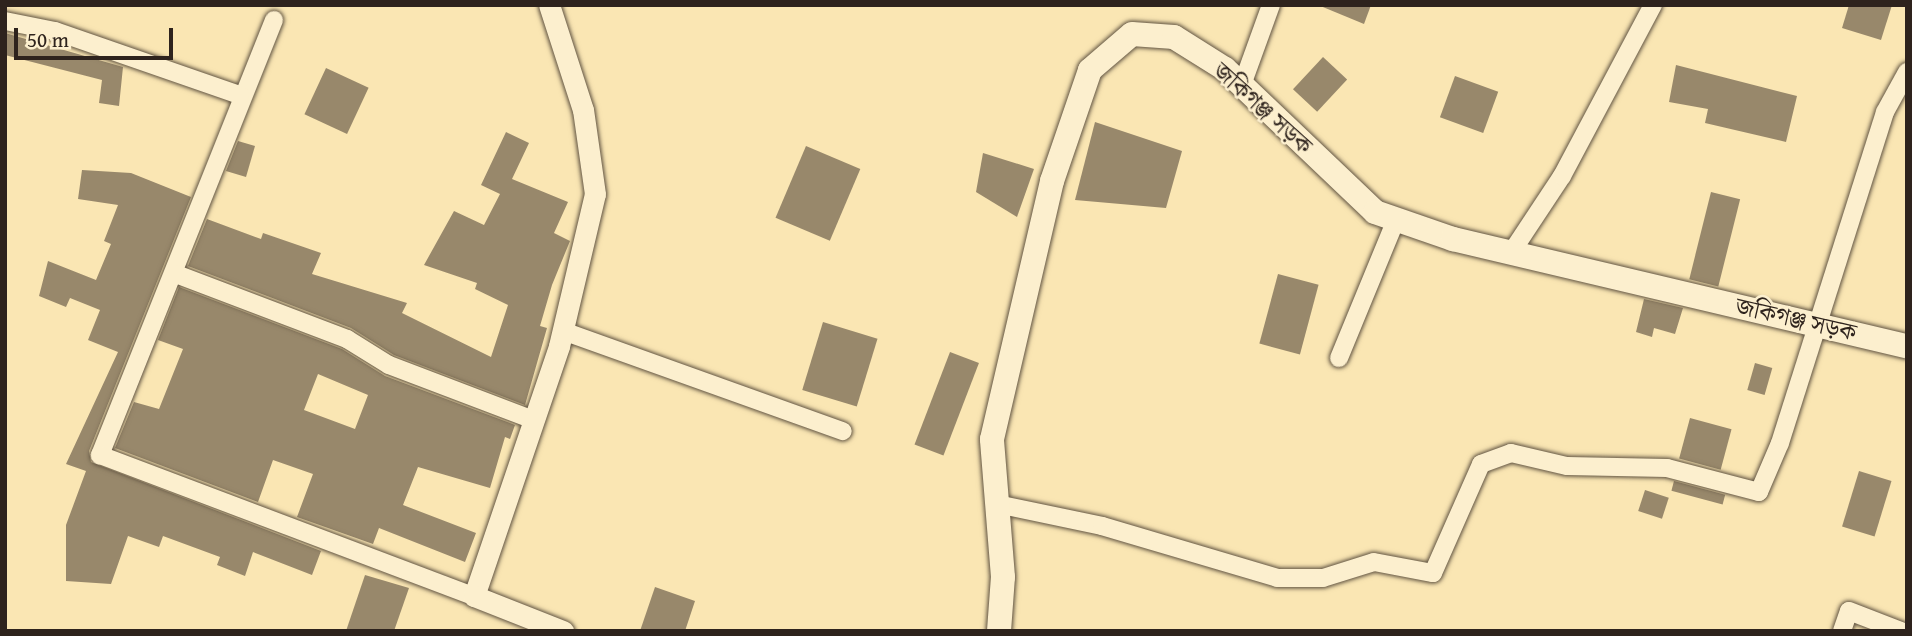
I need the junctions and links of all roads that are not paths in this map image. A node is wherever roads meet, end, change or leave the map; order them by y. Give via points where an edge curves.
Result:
1 (549, 5) edge
2 (1272, 5) edge
3 (1653, 5) edge
4 (274, 20) dead end
5 (5, 21) edge
6 (1907, 72) edge
7 (1242, 85) junction
8 (240, 95) junction
9 (1396, 220) junction
10 (1511, 253) junction
11 (176, 274) junction
12 (1819, 325) junction
13 (563, 331) junction
14 (1907, 346) edge
15 (1339, 358) dead end
16 (534, 420) junction
17 (843, 431) dead end
18 (997, 504) junction
19 (474, 596) junction
20 (519, 631) edge
21 (563, 631) edge
22 (999, 631) edge
23 (1842, 631) edge
24 (1900, 631) edge

1 - 13 street via 583,110 595,194
2 - 7 street
3 - 10 street via 1562,176
4 - 8 street
5 - 8 street via 67,35
6 - 12 street via 1885,113
7 - 9 main road, জকিগঞ্জ সড়ক via 1375,212
7 - 18 main road, জকিগঞ্জ সড়ক via 1174,37 1132,34 1090,70 1052,181 992,439
8 - 11 street
9 - 10 main road, জকিগঞ্জ সড়ক
9 - 15 street
10 - 12 main road, জকিগঞ্জ সড়ক
11 - 16 street via 347,339 389,365
11 - 19 street via 100,455
12 - 14 main road, জকিগঞ্জ সড়ক
12 - 18 street via 1759,492 1667,468 1567,466 1511,453 1481,464 1433,573 1374,562 1323,578 1277,578 1102,526
13 - 16 street
13 - 17 street
16 - 19 street
18 - 22 main road, জকিগঞ্জ সড়ক via 1003,577
19 - 20 street
19 - 21 street
23 - 24 street via 1849,611

